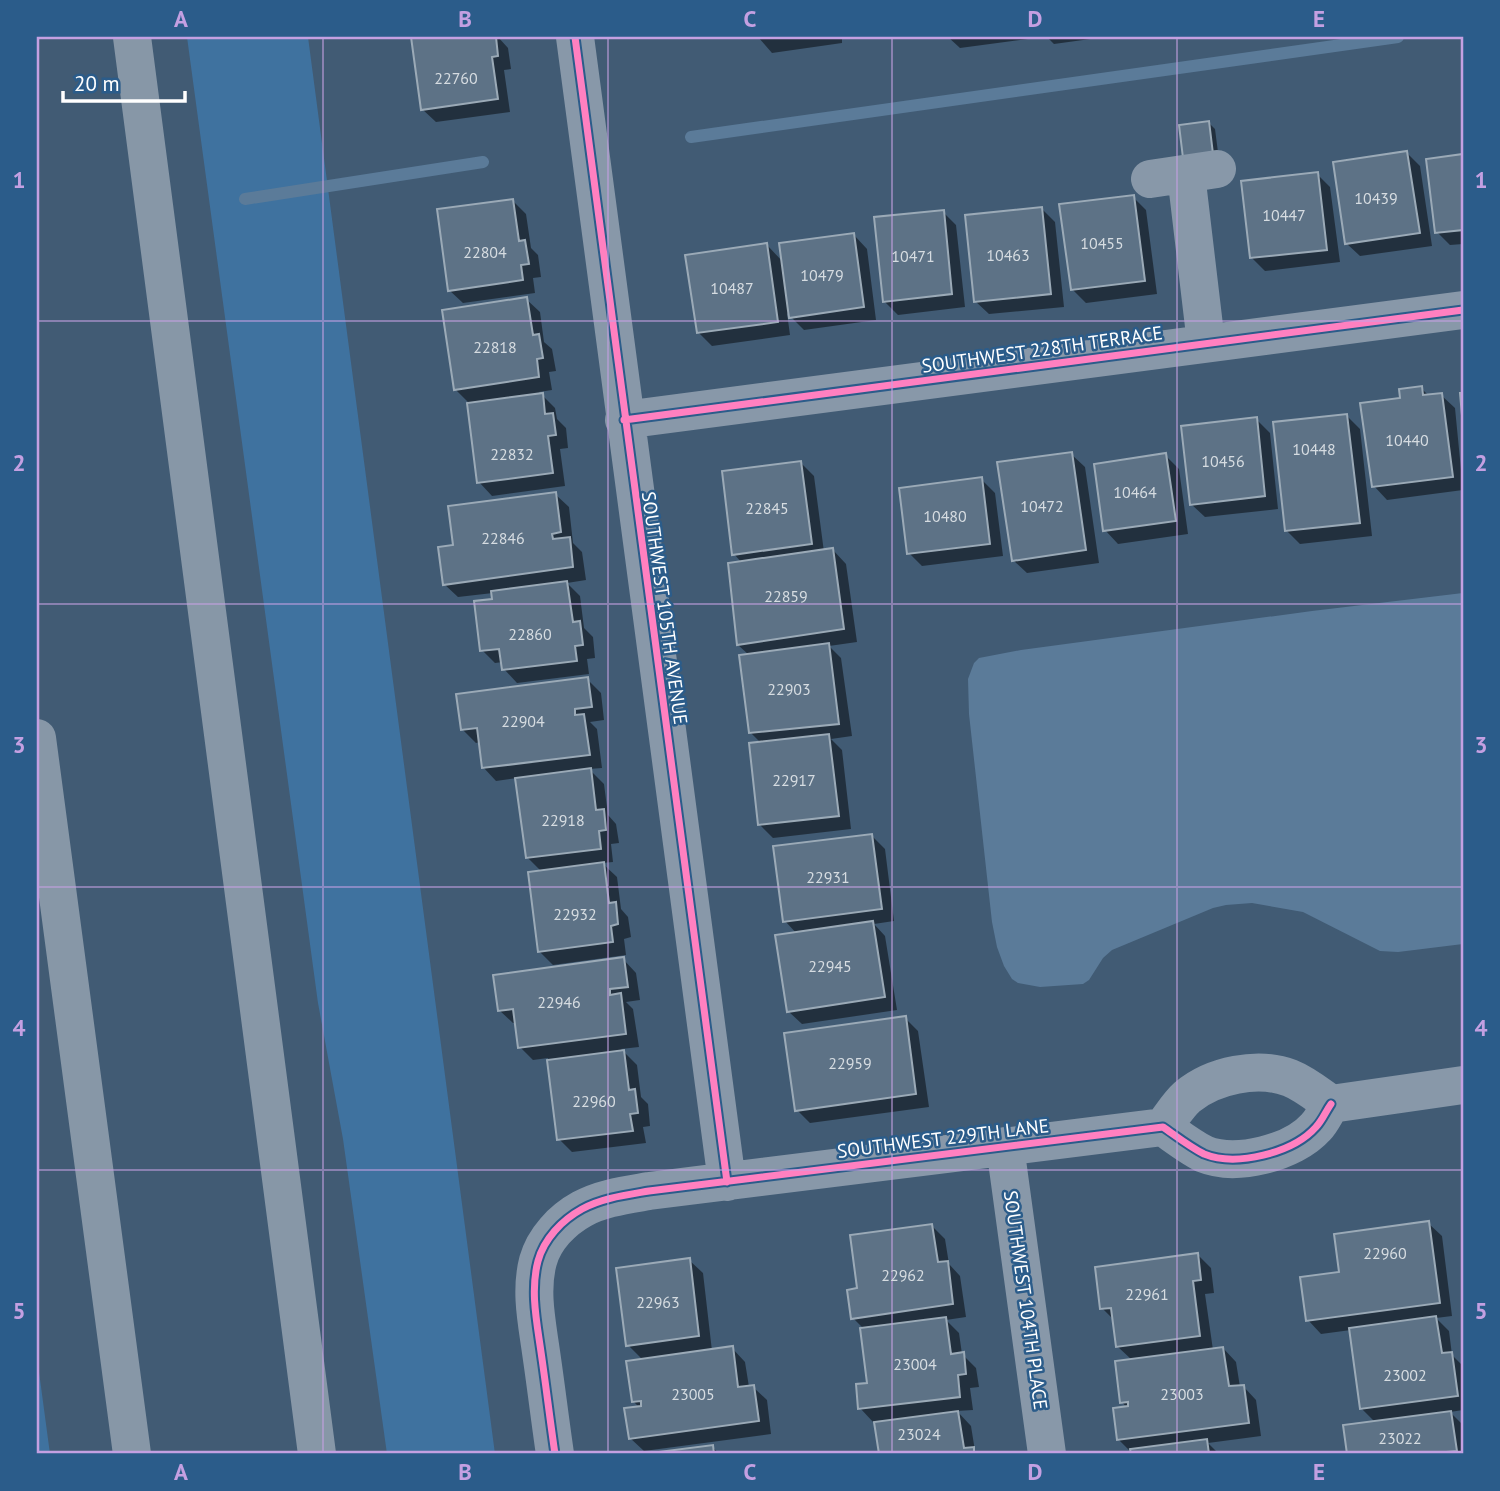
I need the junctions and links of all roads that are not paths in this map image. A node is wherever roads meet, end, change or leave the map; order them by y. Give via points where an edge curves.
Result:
1 (132, 37) edge
2 (575, 37) edge
3 (1184, 174) dead end
4 (1463, 310) edge
5 (1206, 343) junction
6 (624, 420) junction
7 (37, 738) edge
8 (1463, 1085) edge
9 (1331, 1104) junction
10 (1163, 1127) junction
11 (1005, 1146) junction
12 (727, 1182) junction
13 (132, 1454) edge
14 (317, 1454) edge
15 (555, 1454) edge
16 (1047, 1454) edge

1 - 14 highway
2 - 6 street, SOUTHWEST 105TH AVENUE
3 - 5 street
4 - 5 street, SOUTHWEST 228TH TERRACE
5 - 6 street, SOUTHWEST 228TH TERRACE
6 - 12 street, SOUTHWEST 105TH AVENUE
7 - 13 highway
8 - 9 street
9 - 10 street via 1287,1077 1241,1074 1198,1089
9 - 10 street via 1316,1128 1294,1143 1241,1159 1207,1155
10 - 11 street, SOUTHWEST 229TH LANE
11 - 12 street, SOUTHWEST 229TH LANE
11 - 16 street, SOUTHWEST 104TH PLACE
12 - 15 street, SOUTHWEST 229TH LANE via 596,1202 579,1210 546,1241 535,1278

